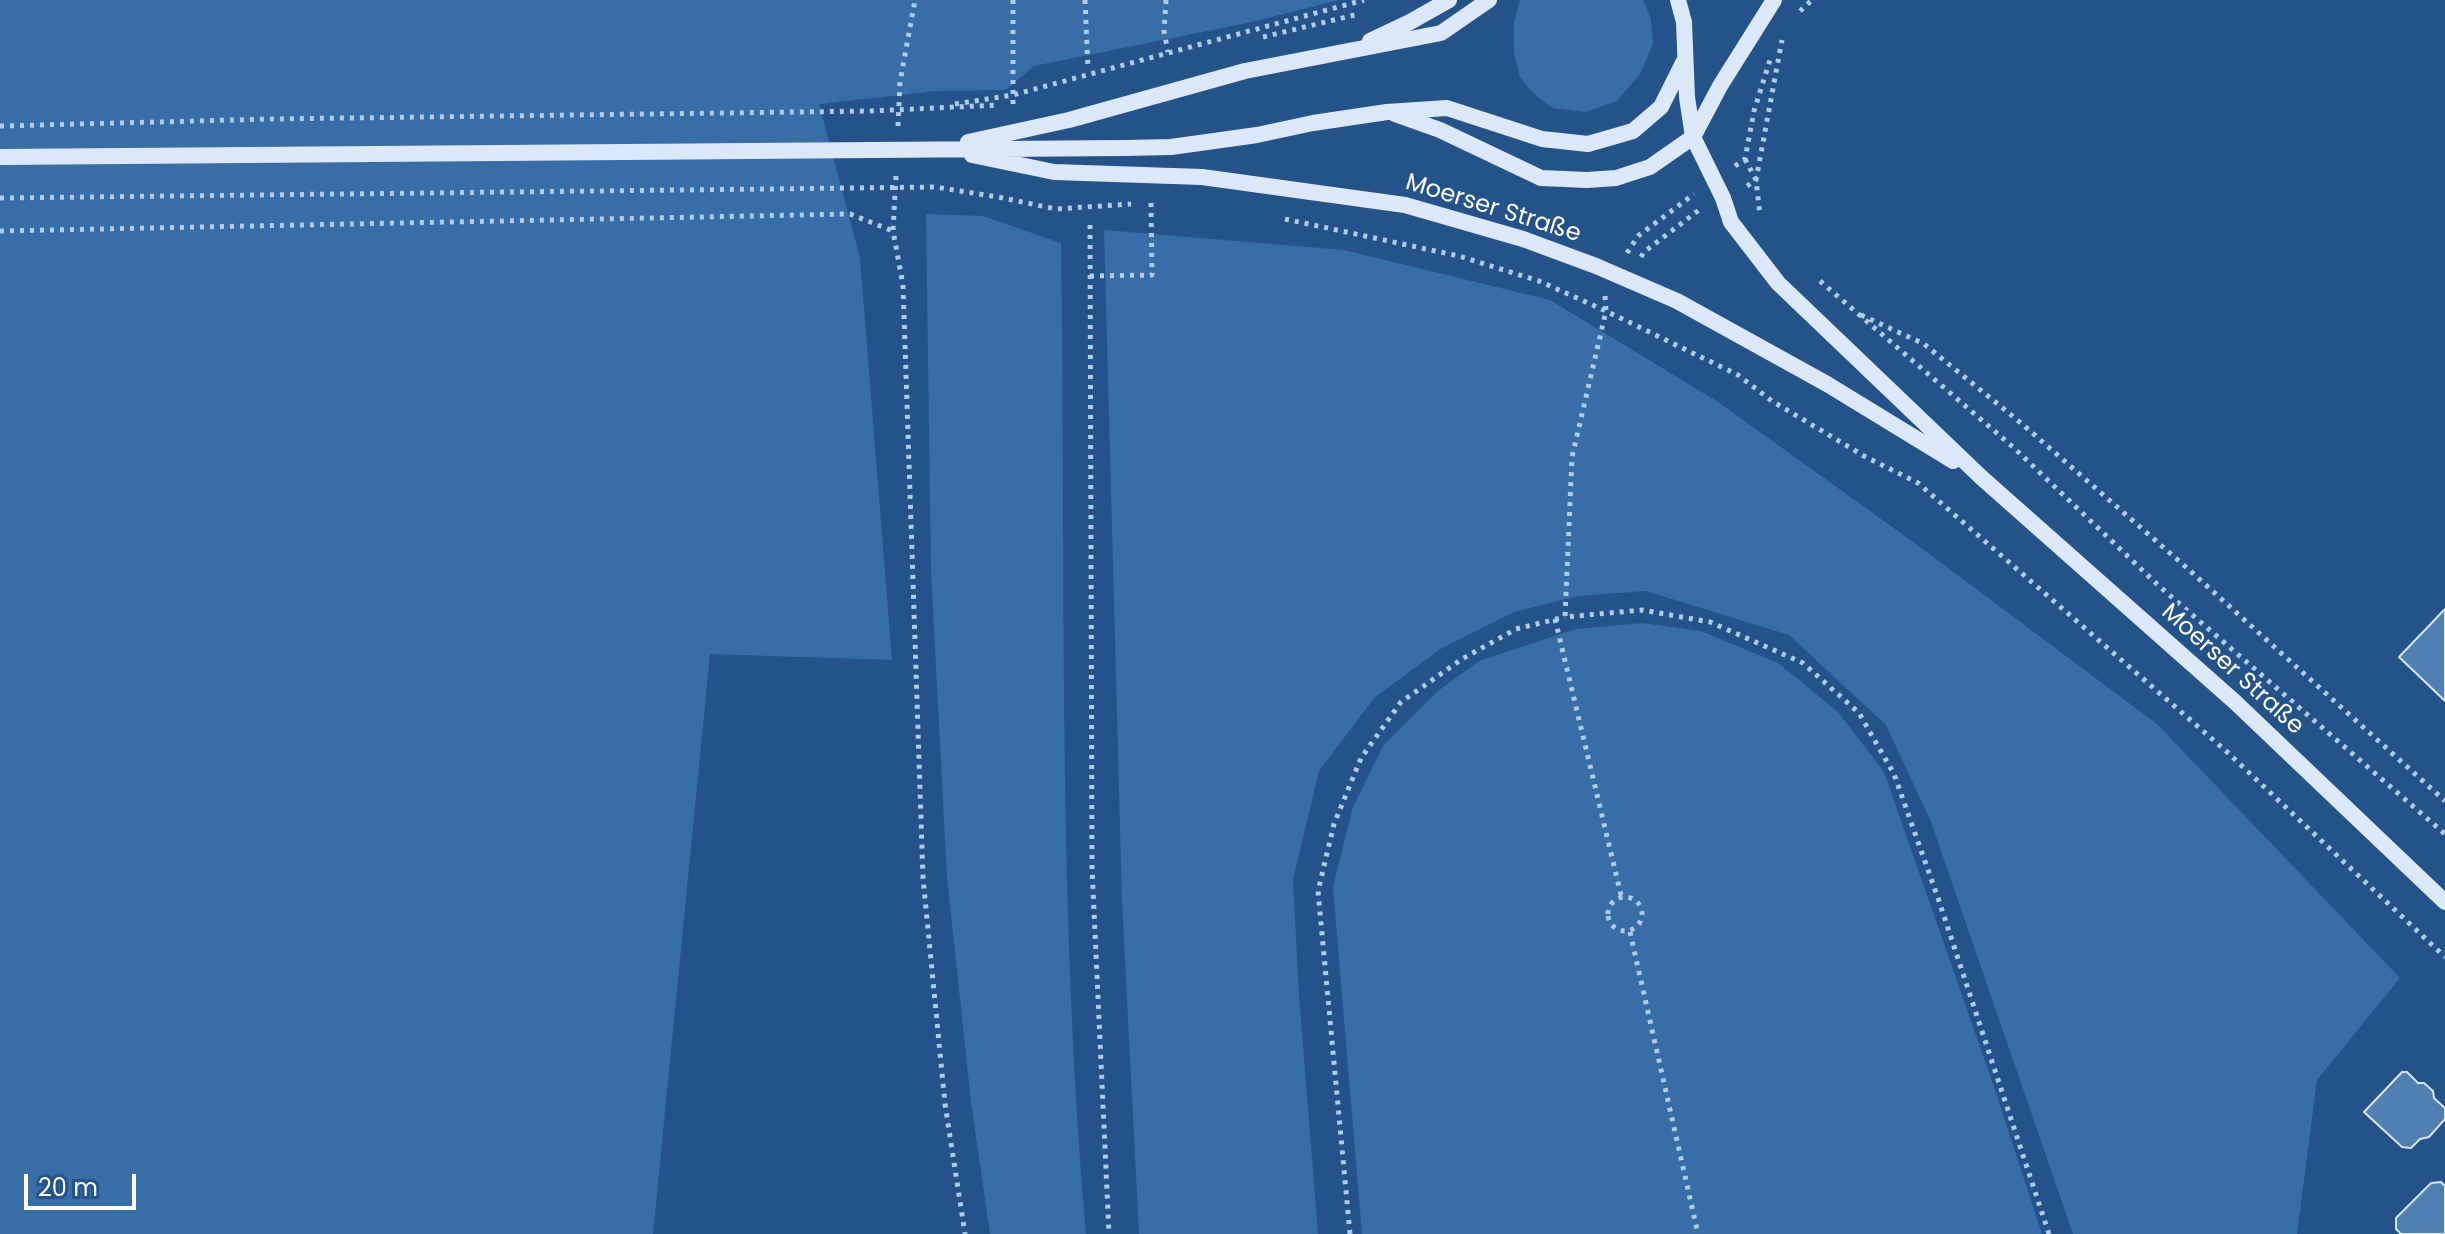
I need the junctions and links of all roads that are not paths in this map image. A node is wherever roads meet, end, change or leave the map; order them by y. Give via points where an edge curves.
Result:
1 (1449, 0) edge
2 (1489, 0) edge
3 (1678, 0) edge
4 (1774, 0) edge
5 (1343, 54) junction
6 (1684, 61) junction
7 (1387, 112) junction
8 (1693, 137) junction
9 (939, 148) junction
10 (0, 157) edge
11 (1982, 478) junction
12 (2445, 902) edge

1 - 5 main road
2 - 5 main road via 1441,33
3 - 6 main road, Moerser Straße
4 - 8 main road
5 - 9 main road via 1245,71 1069,120
6 - 7 main road via 1661,107 1633,131 1588,144 1542,139 1447,108
6 - 8 main road, Moerser Straße
7 - 8 main road via 1440,130 1541,178 1616,178 1650,167
7 - 9 main road via 1171,147
8 - 11 main road, Moerser Straße via 1731,222 1778,283
9 - 10 main road
9 - 11 main road, Moerser Straße via 1054,172 1202,177 1405,205 1523,239 1677,301
11 - 12 main road, Moerser Straße via 2235,702

